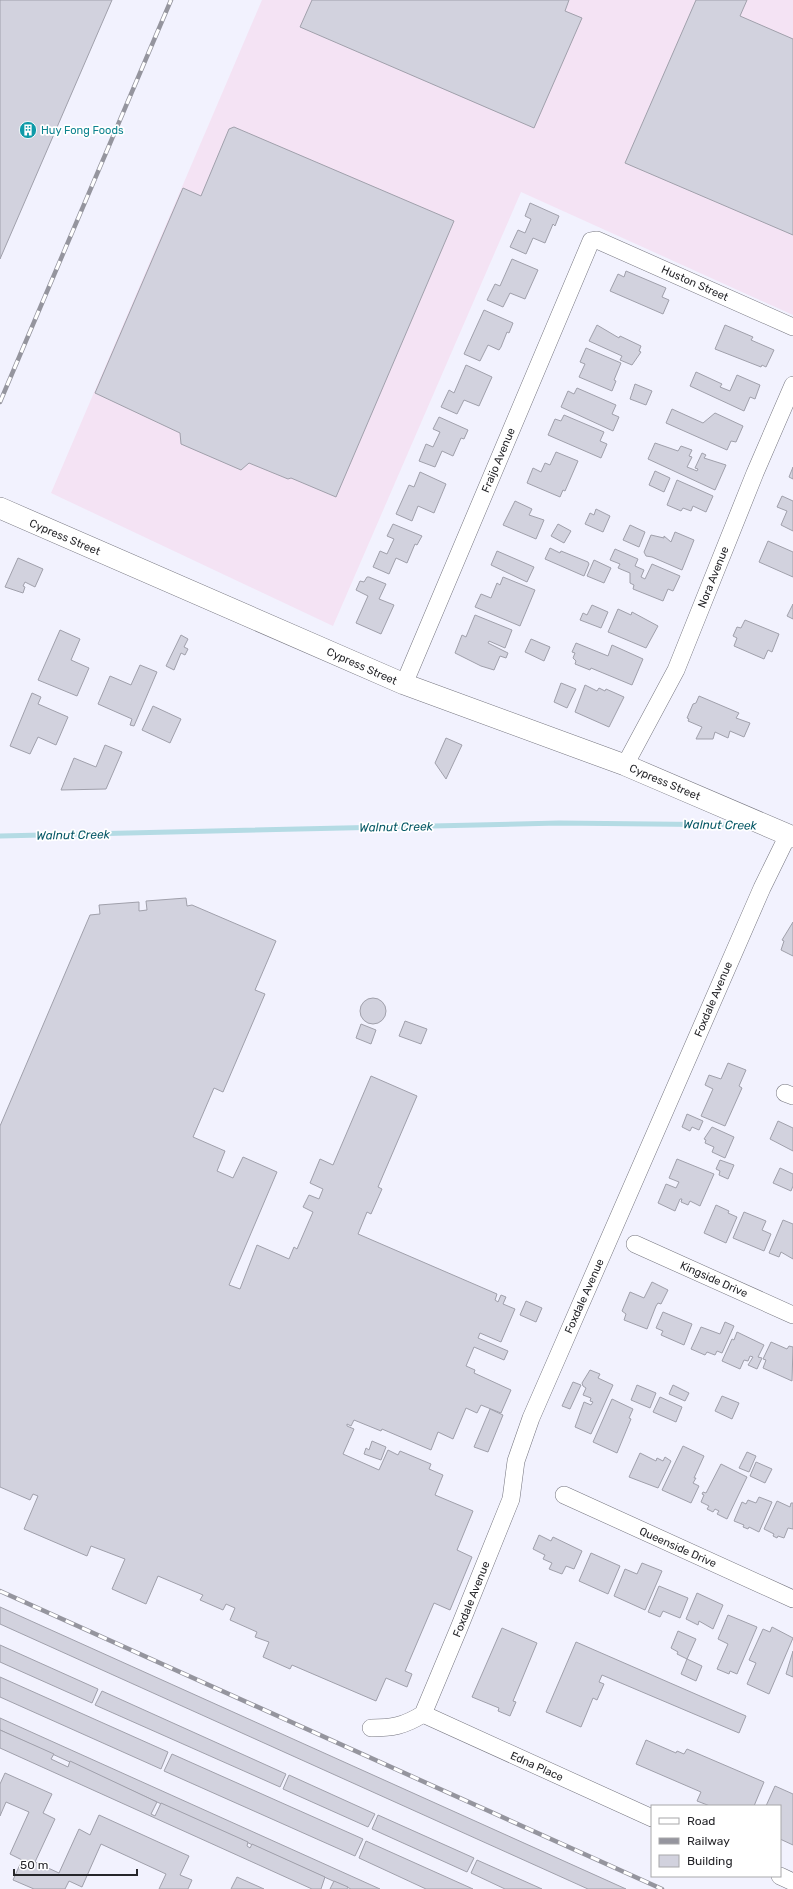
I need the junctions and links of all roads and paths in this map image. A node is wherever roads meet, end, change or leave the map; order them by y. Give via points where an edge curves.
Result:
1 (597, 240) joint
2 (793, 327) edge
3 (793, 384) edge
4 (0, 508) edge
5 (404, 684) junction
6 (625, 765) junction
7 (789, 837) edge
8 (634, 1244) dead end
9 (793, 1315) edge
10 (564, 1495) dead end
11 (793, 1600) edge
12 (423, 1714) junction
13 (371, 1728) dead end
14 (651, 1818) edge
15 (781, 1876) edge
16 (793, 1882) edge

1 - 2 street, Huston Street
1 - 5 street, Fraijo Avenue via 591,241 587,248
3 - 6 street, Nora Avenue via 676,670
4 - 5 street, Cypress Street
5 - 6 street, Cypress Street
6 - 7 street, Cypress Street
7 - 12 street, Foxdale Avenue via 772,868 531,1418 516,1461 510,1499
8 - 9 street, Kingside Drive
10 - 11 street, Queenside Drive
12 - 13 street via 411,1722 392,1728
12 - 14 street, Edna Place
15 - 16 street

